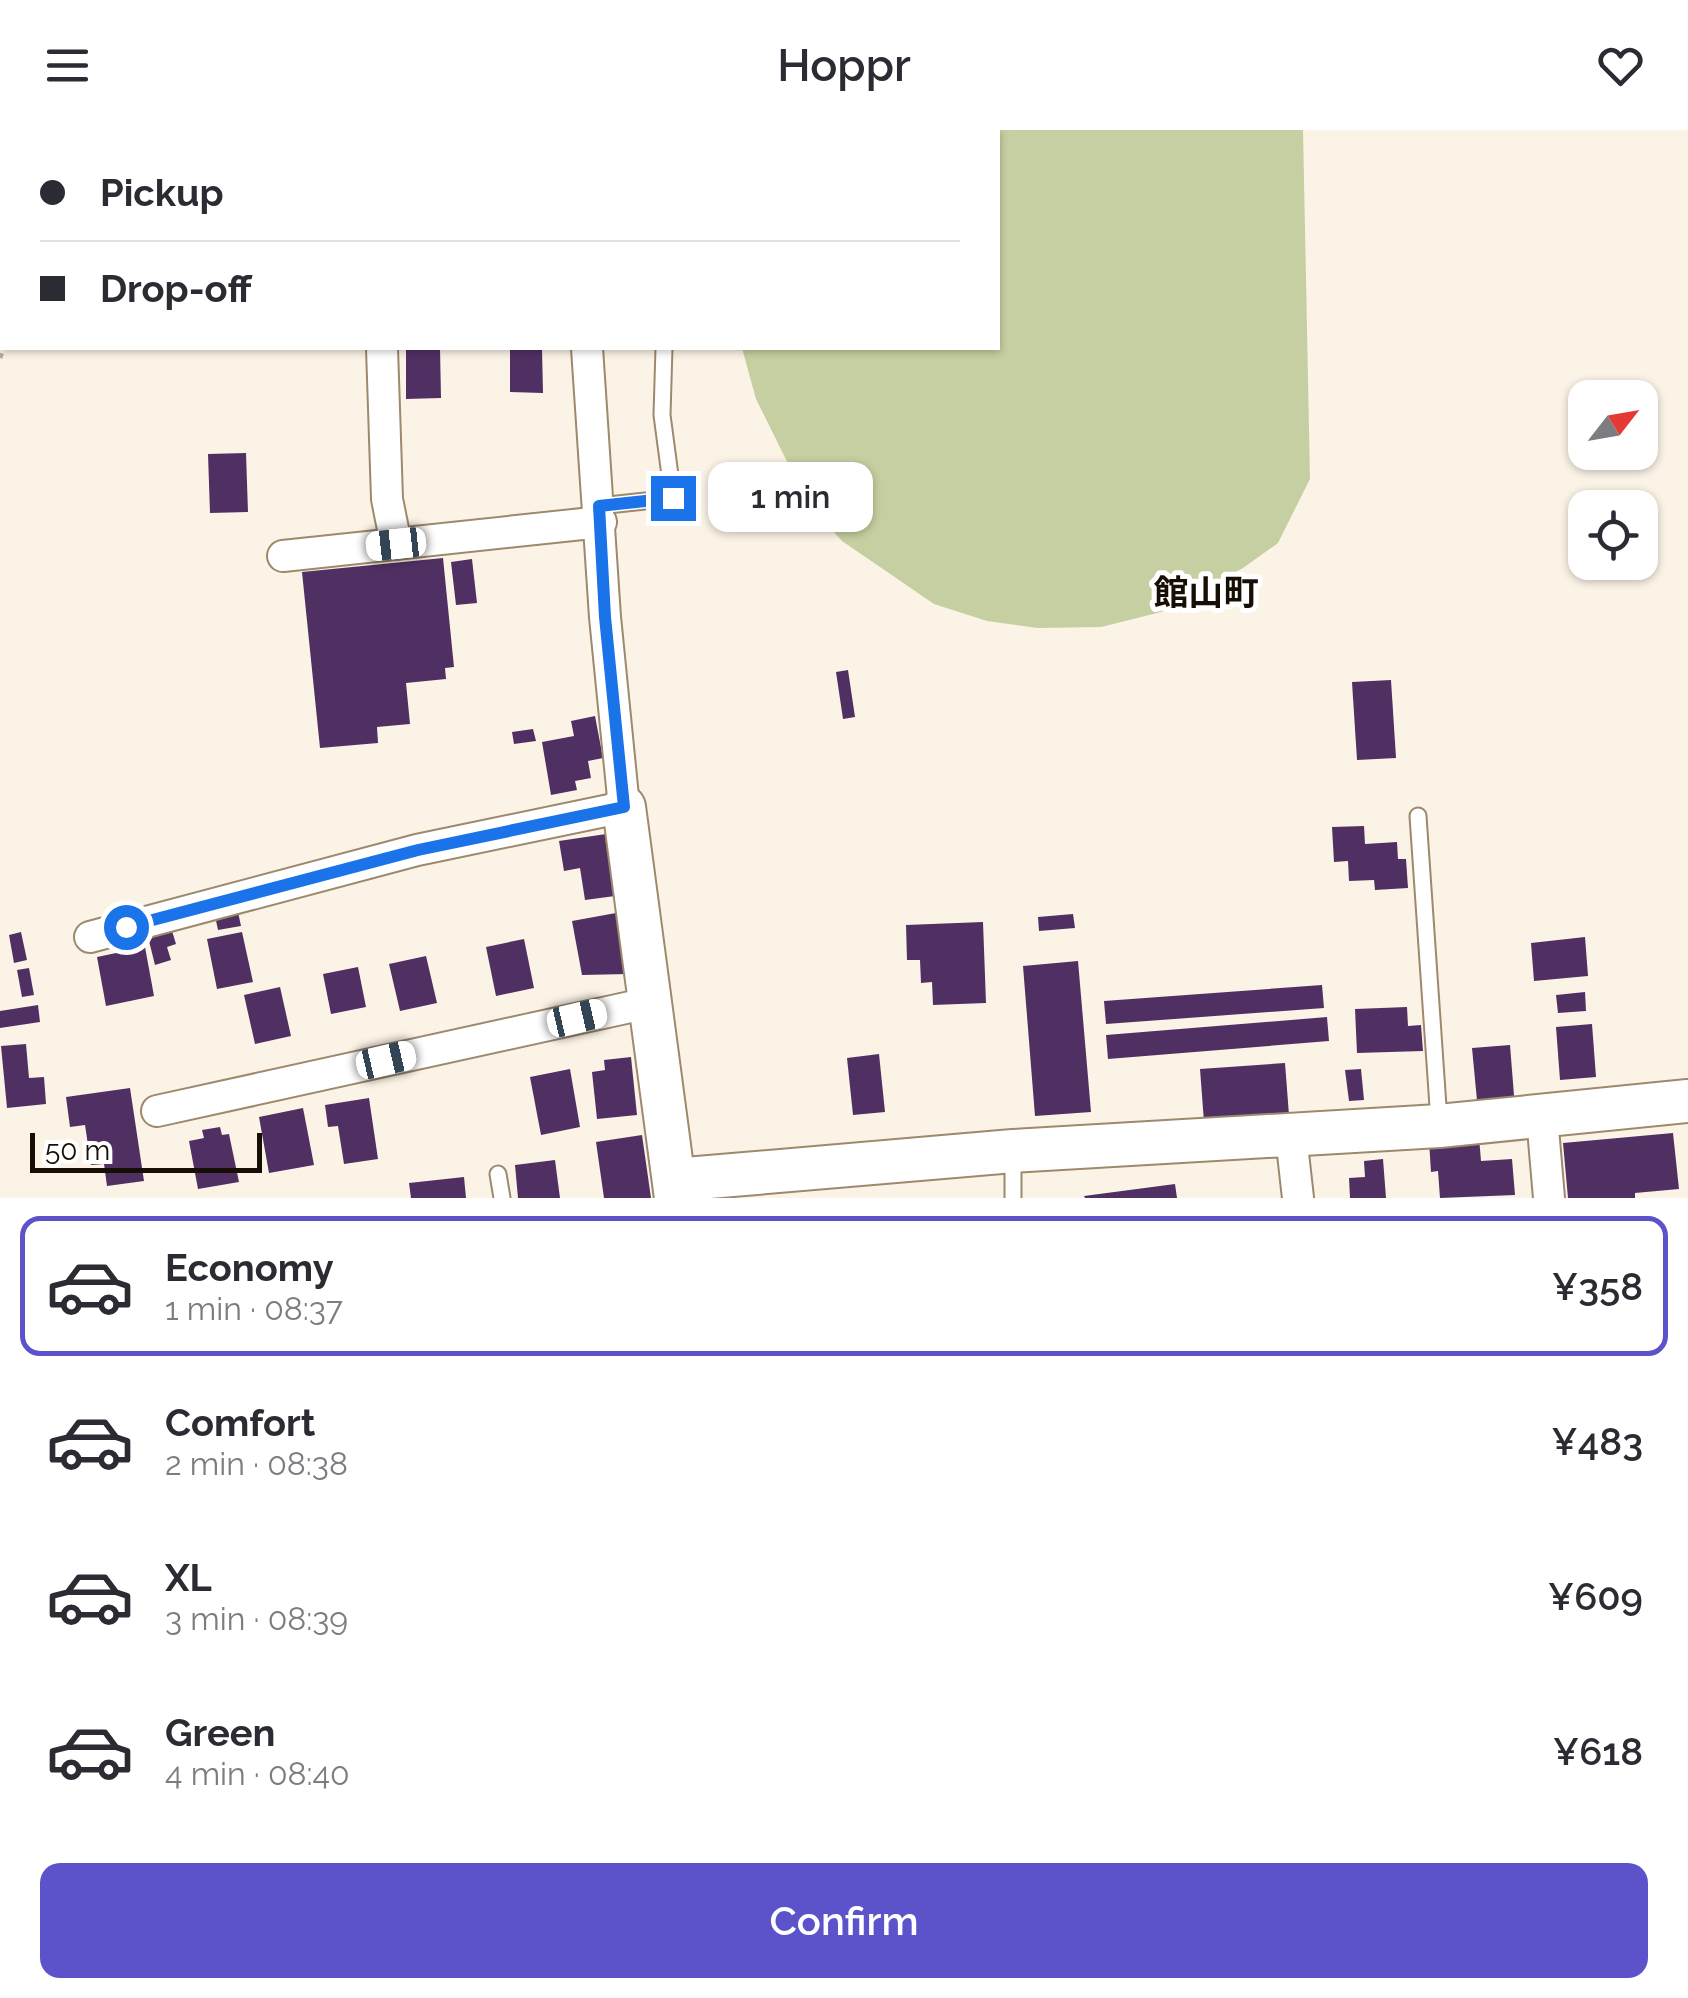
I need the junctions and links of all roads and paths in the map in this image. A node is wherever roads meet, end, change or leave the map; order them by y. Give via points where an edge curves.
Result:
1 (382, 350) edge
2 (587, 350) edge
3 (664, 350) edge
4 (600, 514) junction
5 (396, 544) junction
6 (282, 556) dead end
7 (624, 807) junction
8 (1418, 816) dead end
9 (90, 936) dead end
10 (653, 1002) junction
11 (1688, 1101) edge
12 (157, 1111) dead end
13 (1542, 1116) junction
14 (1439, 1126) junction
15 (1291, 1136) junction
16 (1013, 1151) junction
17 (498, 1174) dead end
18 (675, 1189) edge
19 (502, 1198) edge
20 (1013, 1198) edge
21 (1298, 1198) edge
22 (1548, 1198) edge

1 - 5 street via 387,499
2 - 4 street
3 - 4 lane via 662,415 673,498
4 - 5 street
4 - 7 street
5 - 6 street
7 - 9 street via 418,850
7 - 10 street
8 - 14 lane
10 - 12 street
10 - 18 street
11 - 13 street
13 - 14 street
13 - 22 street
14 - 15 street
15 - 16 street
15 - 21 street
16 - 18 street
16 - 20 lane
17 - 19 lane

